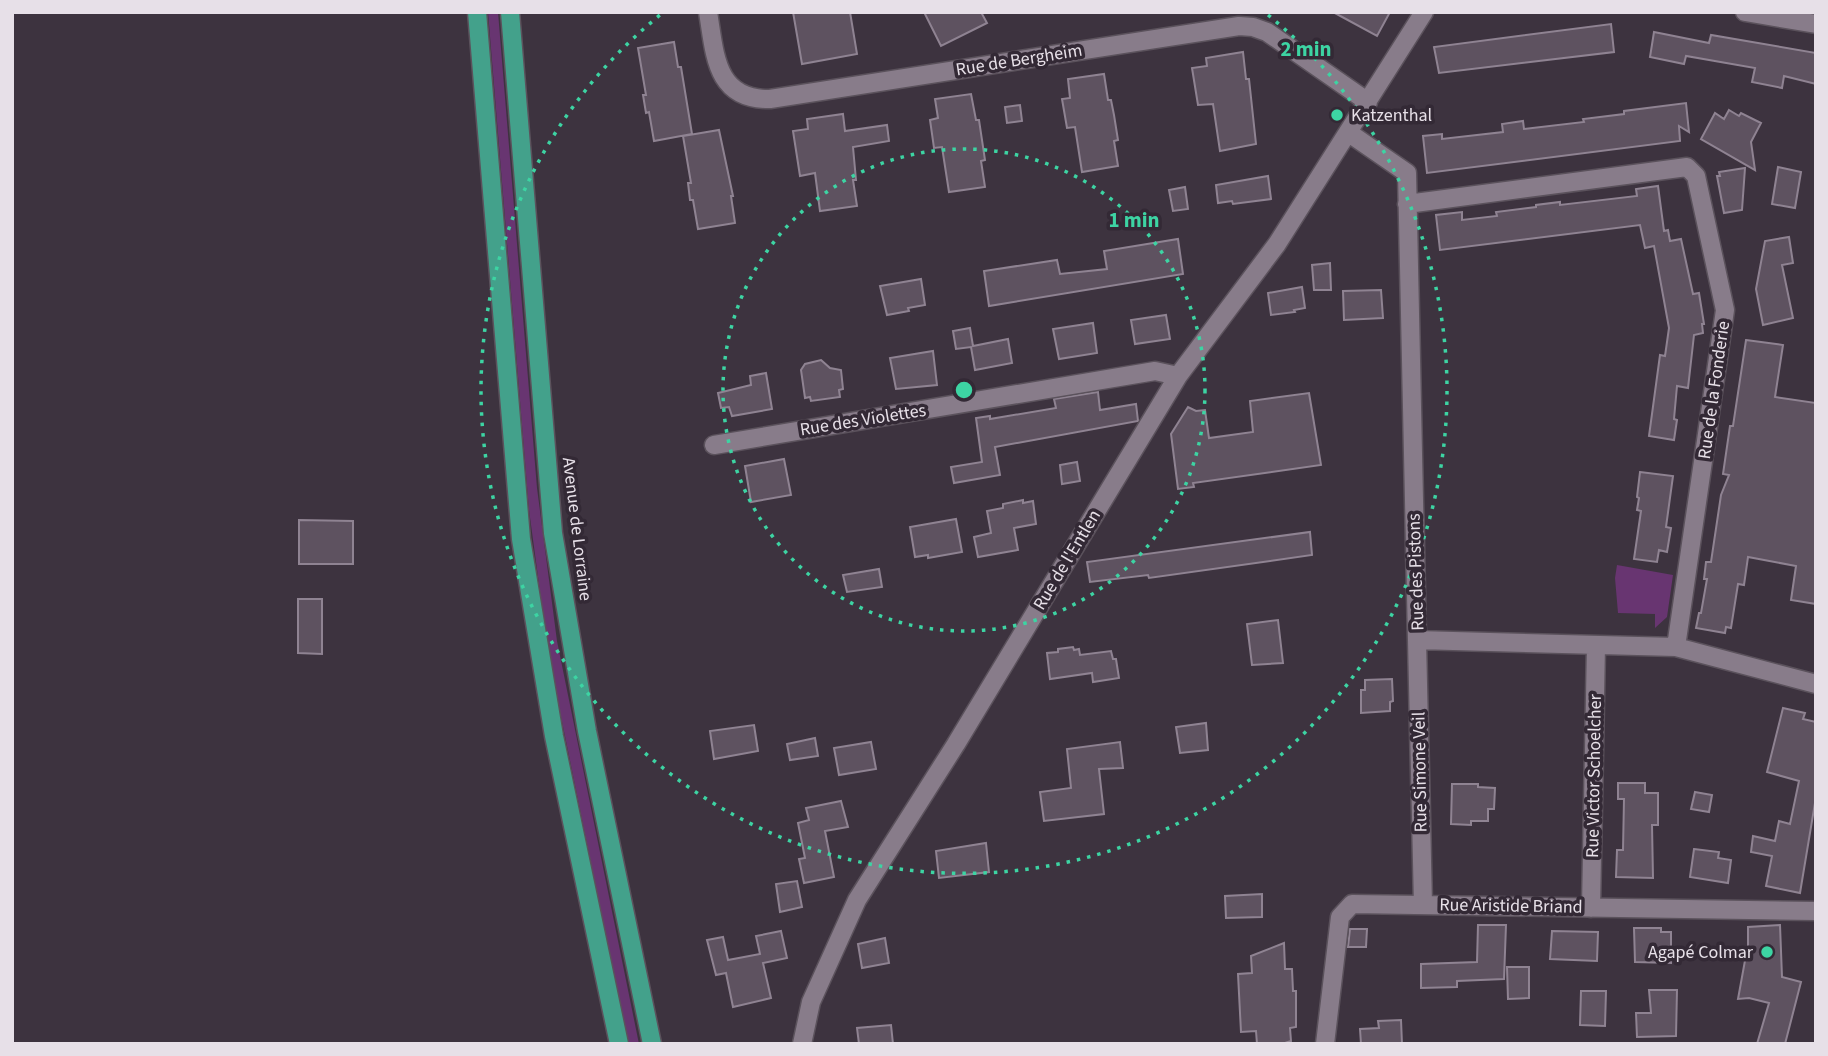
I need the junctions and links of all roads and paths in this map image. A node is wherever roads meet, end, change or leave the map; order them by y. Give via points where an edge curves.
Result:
1 (477, 12) edge
2 (510, 12) edge
3 (708, 12) edge
4 (1424, 12) edge
5 (1745, 12) edge
6 (1816, 24) edge
7 (1368, 102) junction
8 (1349, 133) junction
9 (1408, 204) junction
10 (1178, 376) junction
11 (714, 445) dead end
12 (1418, 640) junction
13 (1597, 645) junction
14 (1676, 647) junction
15 (1816, 684) edge
16 (1423, 905) junction
17 (1591, 908) junction
18 (1816, 911) edge
19 (619, 1044) edge
20 (652, 1044) edge
21 (802, 1044) edge
22 (1325, 1044) edge

1 - 19 main road via 522,539 554,736
2 - 20 main road, Avenue de Lorraine via 553,533 587,731
3 - 7 street, Rue de Bergheim via 723,79 753,99 1239,26 1267,32
4 - 7 street, Rue de l'Entlen
5 - 6 street
7 - 8 street, Rue de l'Entlen
8 - 9 street, Rue des Pistons via 1407,173
8 - 10 street, Rue de l'Entlen via 1277,244
9 - 12 street, Rue des Pistons
9 - 14 street, Rue de la Fonderie via 1687,167 1696,176 1725,310
10 - 11 street, Rue des Violettes via 1155,371
10 - 21 street, Rue de l'Entlen via 857,900 811,1002
12 - 13 street, Rue des Pistons
12 - 16 street, Rue Simone Veil
13 - 14 street, Rue des Pistons
13 - 17 street, Rue Victor Schoelcher
14 - 15 street, Rue des Pistons
16 - 17 street, Rue Aristide Briand
16 - 22 street, Rue Aristide Briand via 1352,904 1340,917
17 - 18 street, Rue Aristide Briand

